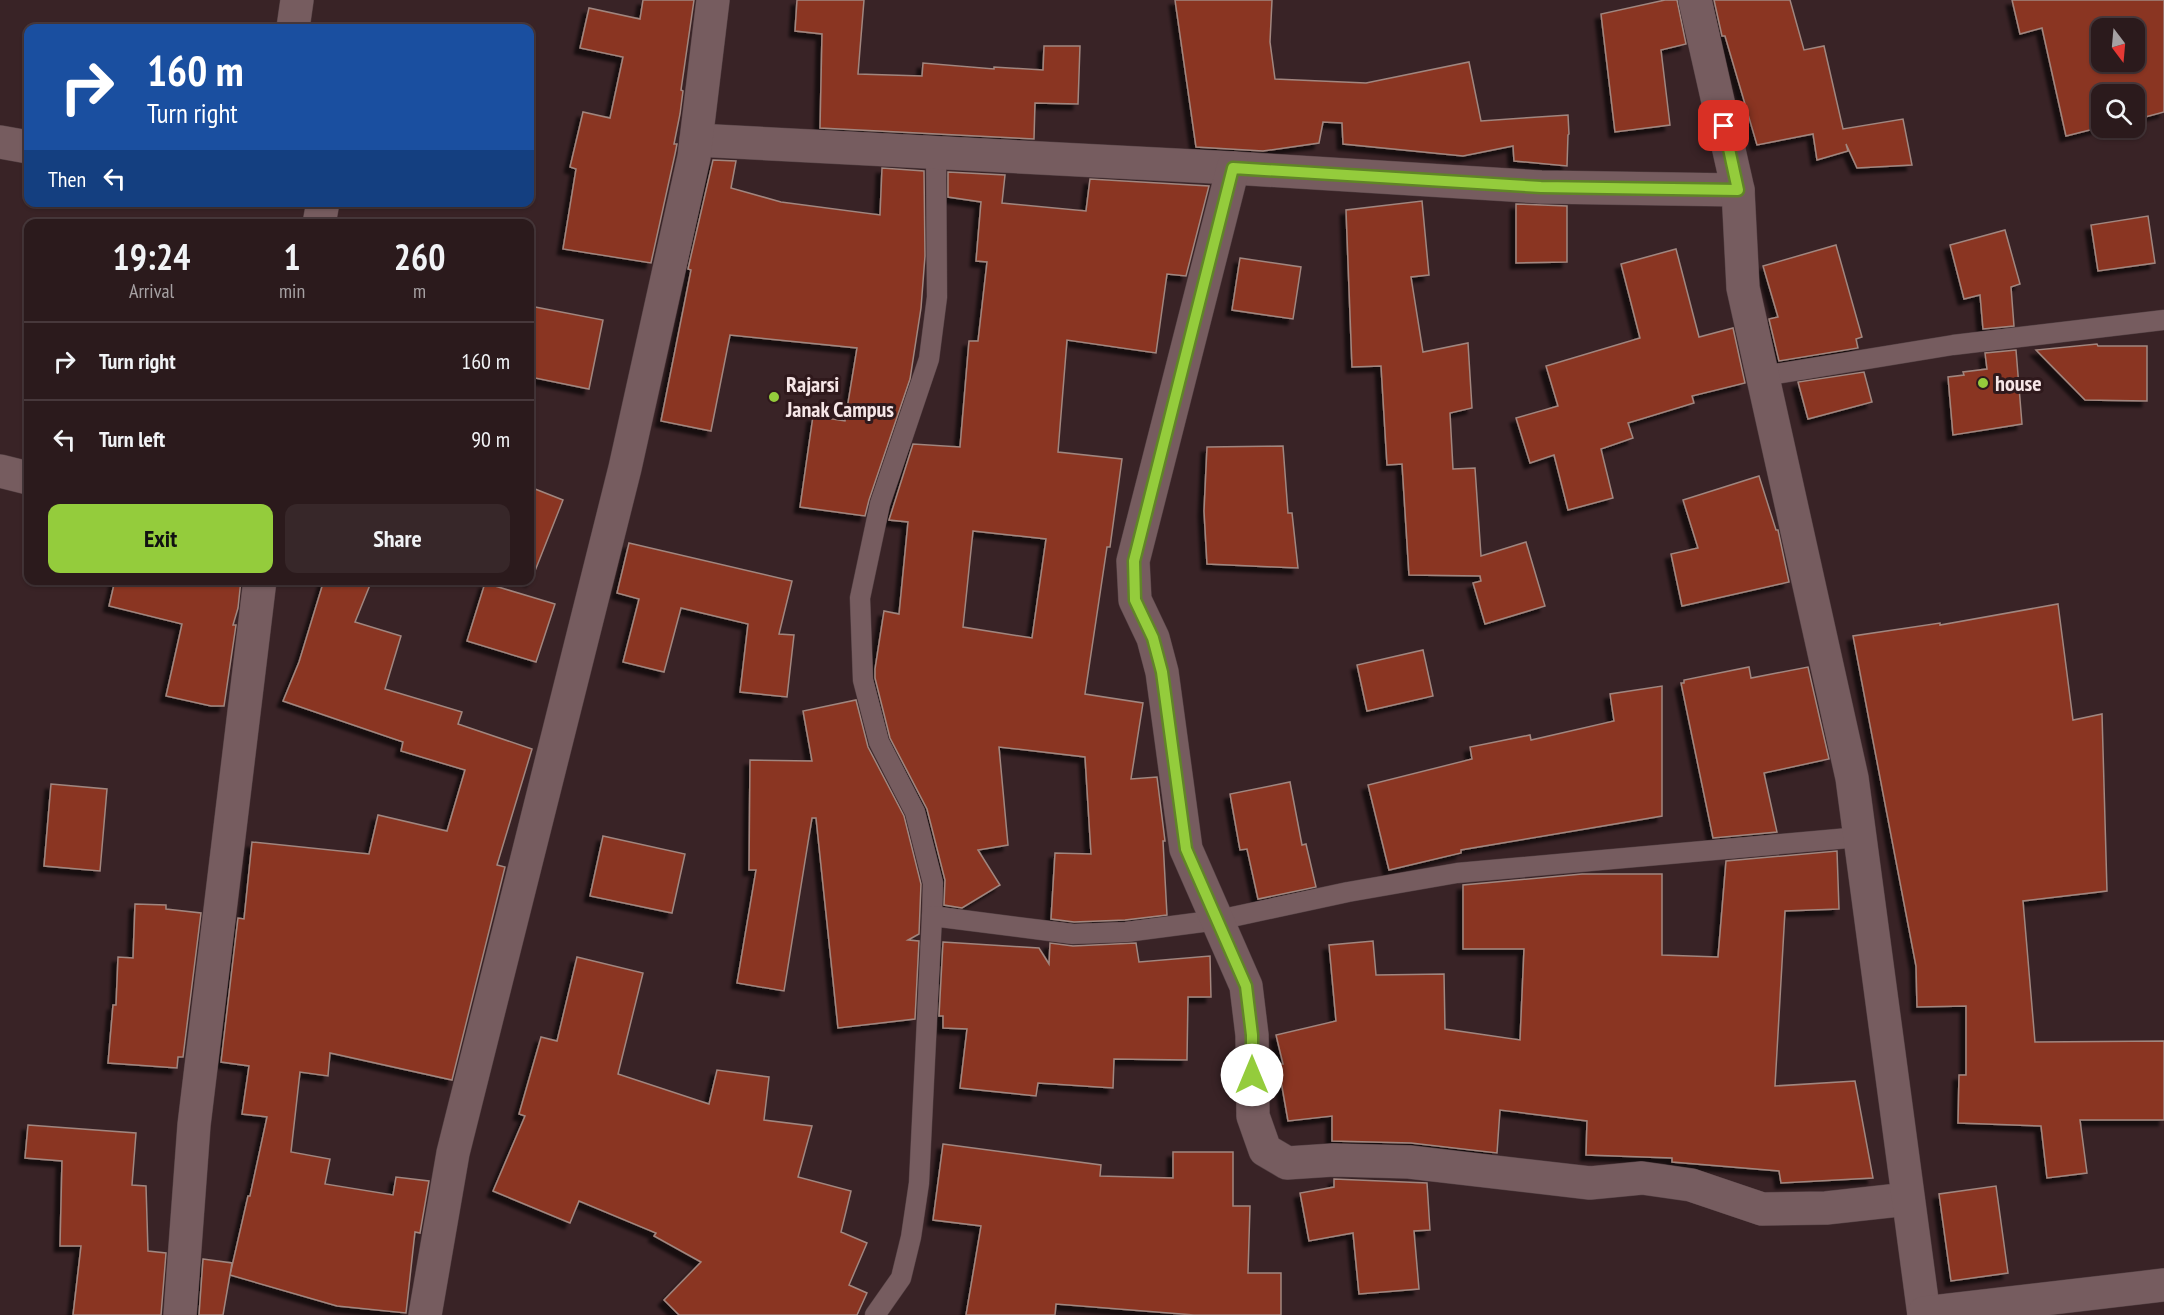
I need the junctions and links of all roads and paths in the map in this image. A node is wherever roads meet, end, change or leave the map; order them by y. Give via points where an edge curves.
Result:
1 (297, 0) edge
2 (712, 0) edge
3 (1695, 0) edge
4 (294, 24) edge
5 (696, 140) junction
6 (0, 142) edge
7 (24, 146) edge
8 (936, 153) junction
9 (1233, 168) junction
10 (1738, 190) junction
11 (2164, 320) edge
12 (1763, 376) junction
13 (0, 471) edge
14 (24, 477) edge
15 (259, 585) edge
16 (1860, 837) junction
17 (932, 916) junction
18 (1218, 920) junction
19 (1908, 1199) junction
20 (2164, 1285) edge
21 (1924, 1314) edge
22 (180, 1315) edge
23 (425, 1315) edge
24 (874, 1315) edge

1 - 4 street
2 - 5 street
3 - 10 street
5 - 8 street
5 - 23 street via 625,468 453,1154
6 - 7 street
8 - 9 street
8 - 17 lane via 937,297 929,359 880,504 860,598 863,680 879,742 918,822 933,883
9 - 10 street via 1541,187
9 - 18 street via 1134,561 1135,600 1153,638 1162,672 1186,849
10 - 12 street via 1743,288
11 - 12 lane via 1953,345
12 - 16 street via 1852,778
13 - 14 street
15 - 22 street via 194,1125
16 - 18 lane via 1457,873
16 - 19 street
17 - 18 lane via 1073,934 1126,932
17 - 24 lane via 919,1183 901,1278
18 - 19 street via 1246,986 1252,1035 1253,1116 1265,1150 1287,1163 1409,1162 1590,1183 1642,1178 1691,1185 1762,1209 1826,1208
19 - 21 street
20 - 21 street

